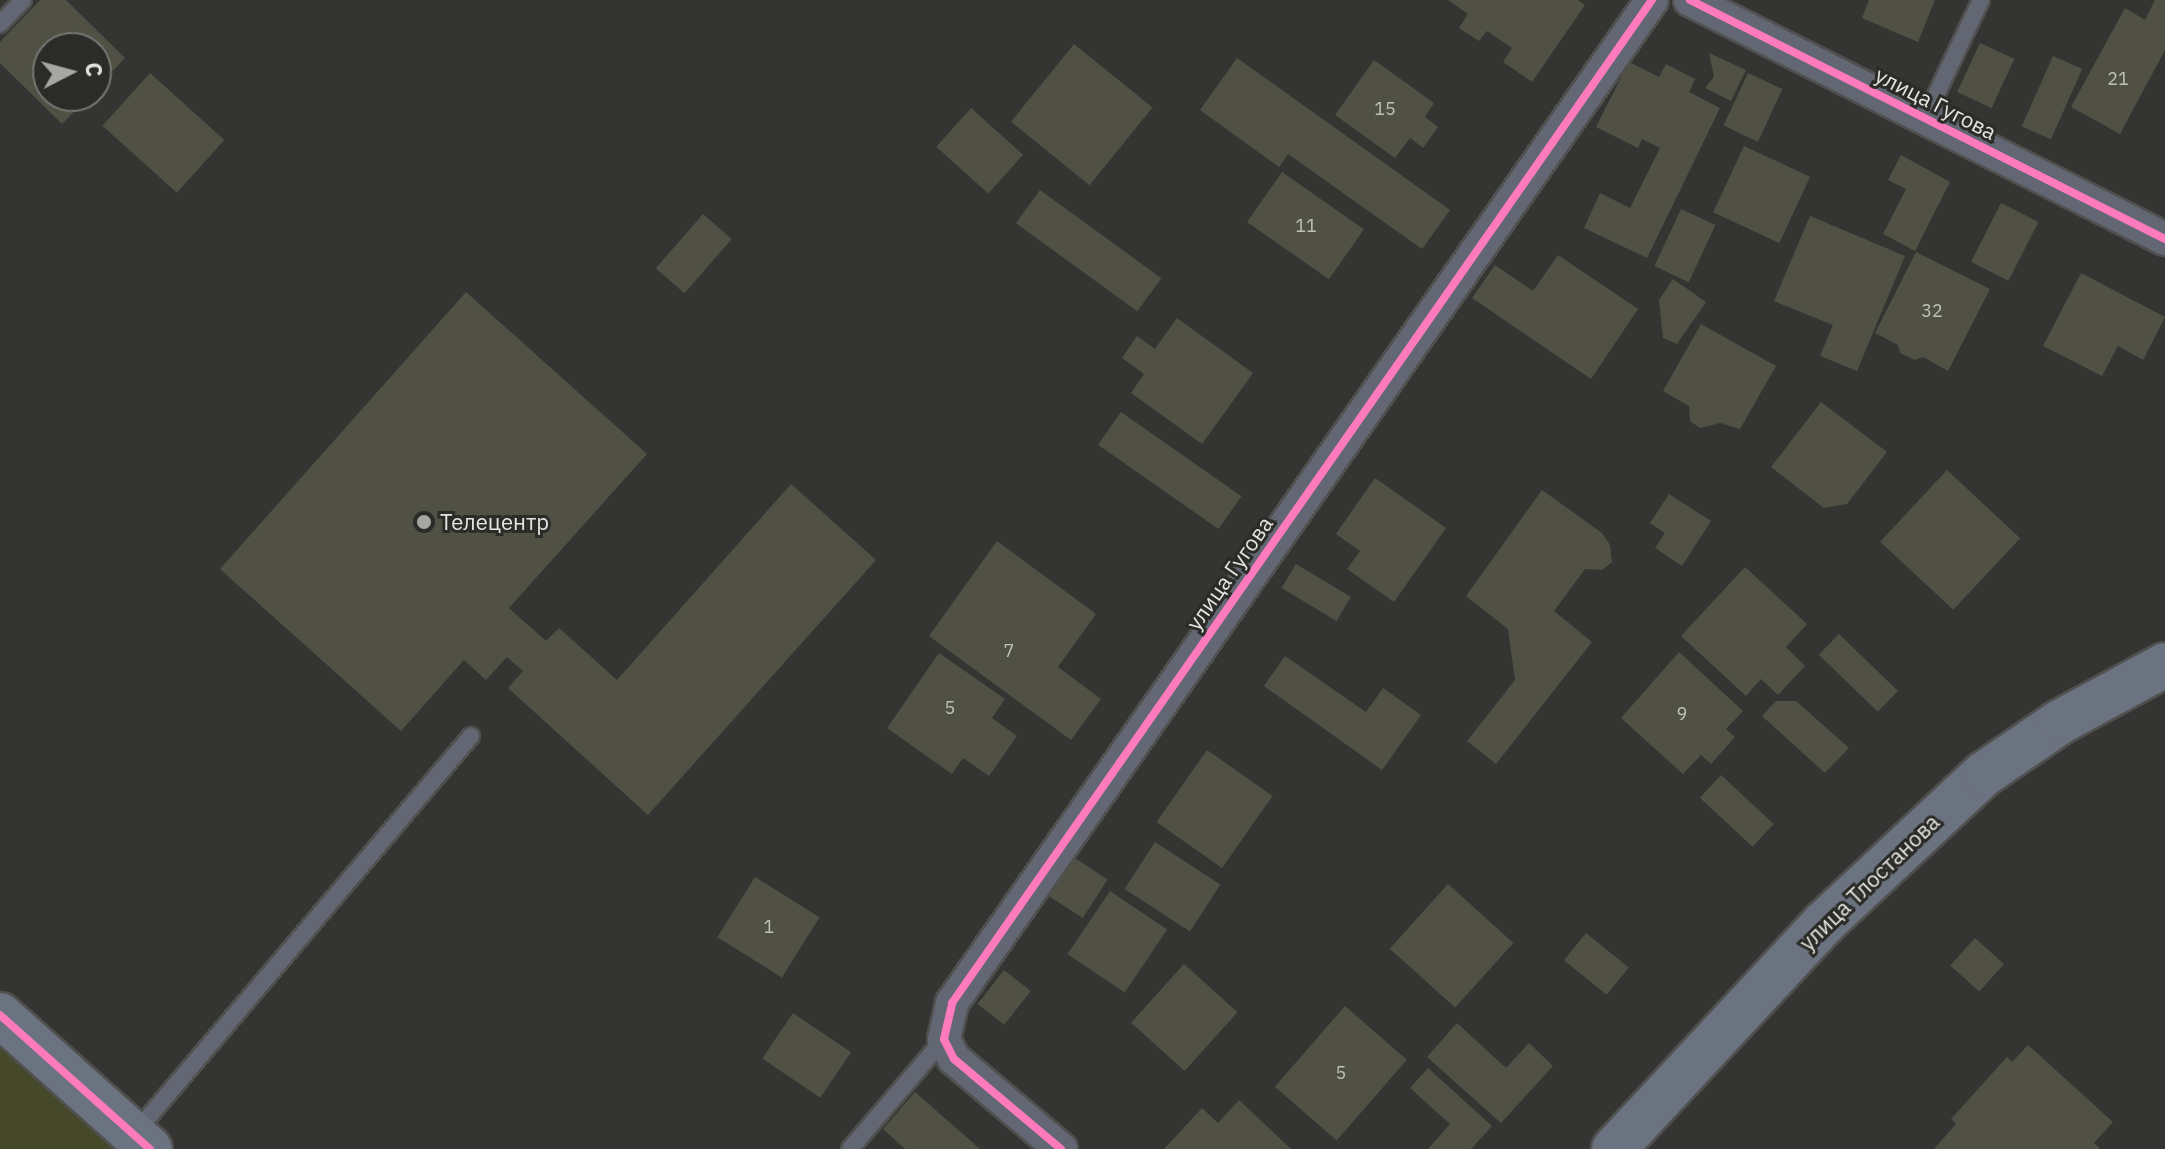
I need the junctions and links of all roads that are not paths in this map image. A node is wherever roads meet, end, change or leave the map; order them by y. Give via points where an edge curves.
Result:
1 (23, 0) edge
2 (1652, 0) edge
3 (1690, 0) edge
4 (1981, 0) edge
5 (0, 24) edge
6 (1925, 118) junction
7 (2165, 239) edge
8 (2165, 665) edge
9 (471, 736) dead end
10 (0, 1015) edge
11 (944, 1039) junction
12 (142, 1142) edge
13 (850, 1149) edge
14 (1061, 1149) edge
15 (1614, 1149) edge

1 - 5 lane
2 - 11 street, улица Гугова via 967,980 952,1003
3 - 6 street, улица Гугова
4 - 6 lane
6 - 7 street, улица Гугова
8 - 15 main road, улица Тлостанова via 2060,722 1984,774 1824,923
9 - 12 lane
10 - 12 main road
11 - 13 lane
11 - 14 street via 954,1059

